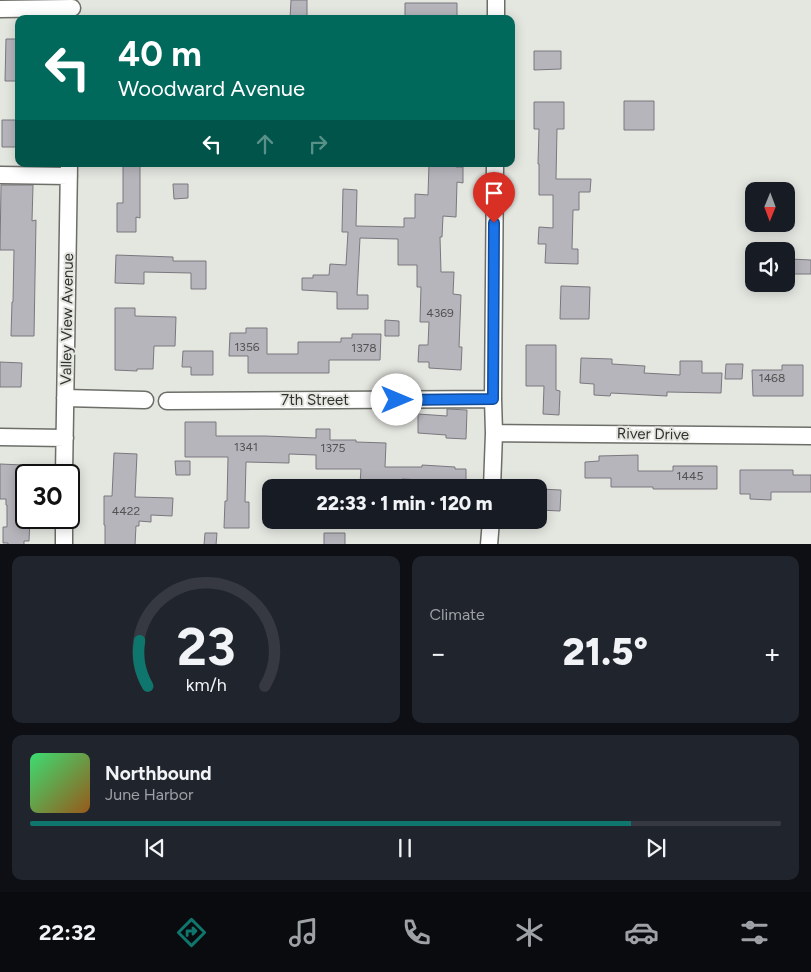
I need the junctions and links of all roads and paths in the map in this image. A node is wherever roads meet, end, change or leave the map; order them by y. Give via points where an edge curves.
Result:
1 (496, 0) edge
2 (0, 9) edge
3 (72, 9) edge
4 (496, 15) edge
5 (495, 167) edge
6 (69, 170) edge
7 (0, 175) edge
8 (65, 398) junction
9 (493, 399) junction
10 (145, 400) dead end
11 (167, 401) dead end
12 (494, 433) junction
13 (811, 436) edge
14 (0, 437) edge
15 (65, 438) junction
16 (64, 464) edge
17 (492, 479) edge
18 (64, 529) edge
19 (490, 529) edge
20 (64, 544) edge
21 (489, 544) edge

1 - 4 street
2 - 3 street
5 - 9 street
6 - 7 street
6 - 8 street, Valley View Avenue
8 - 10 street
8 - 15 street, Valley View Avenue
9 - 11 street, 7th Street
9 - 12 street
12 - 13 street, River Drive
12 - 17 street
14 - 15 street
15 - 16 street, Valley View Avenue
18 - 20 street
19 - 21 street

